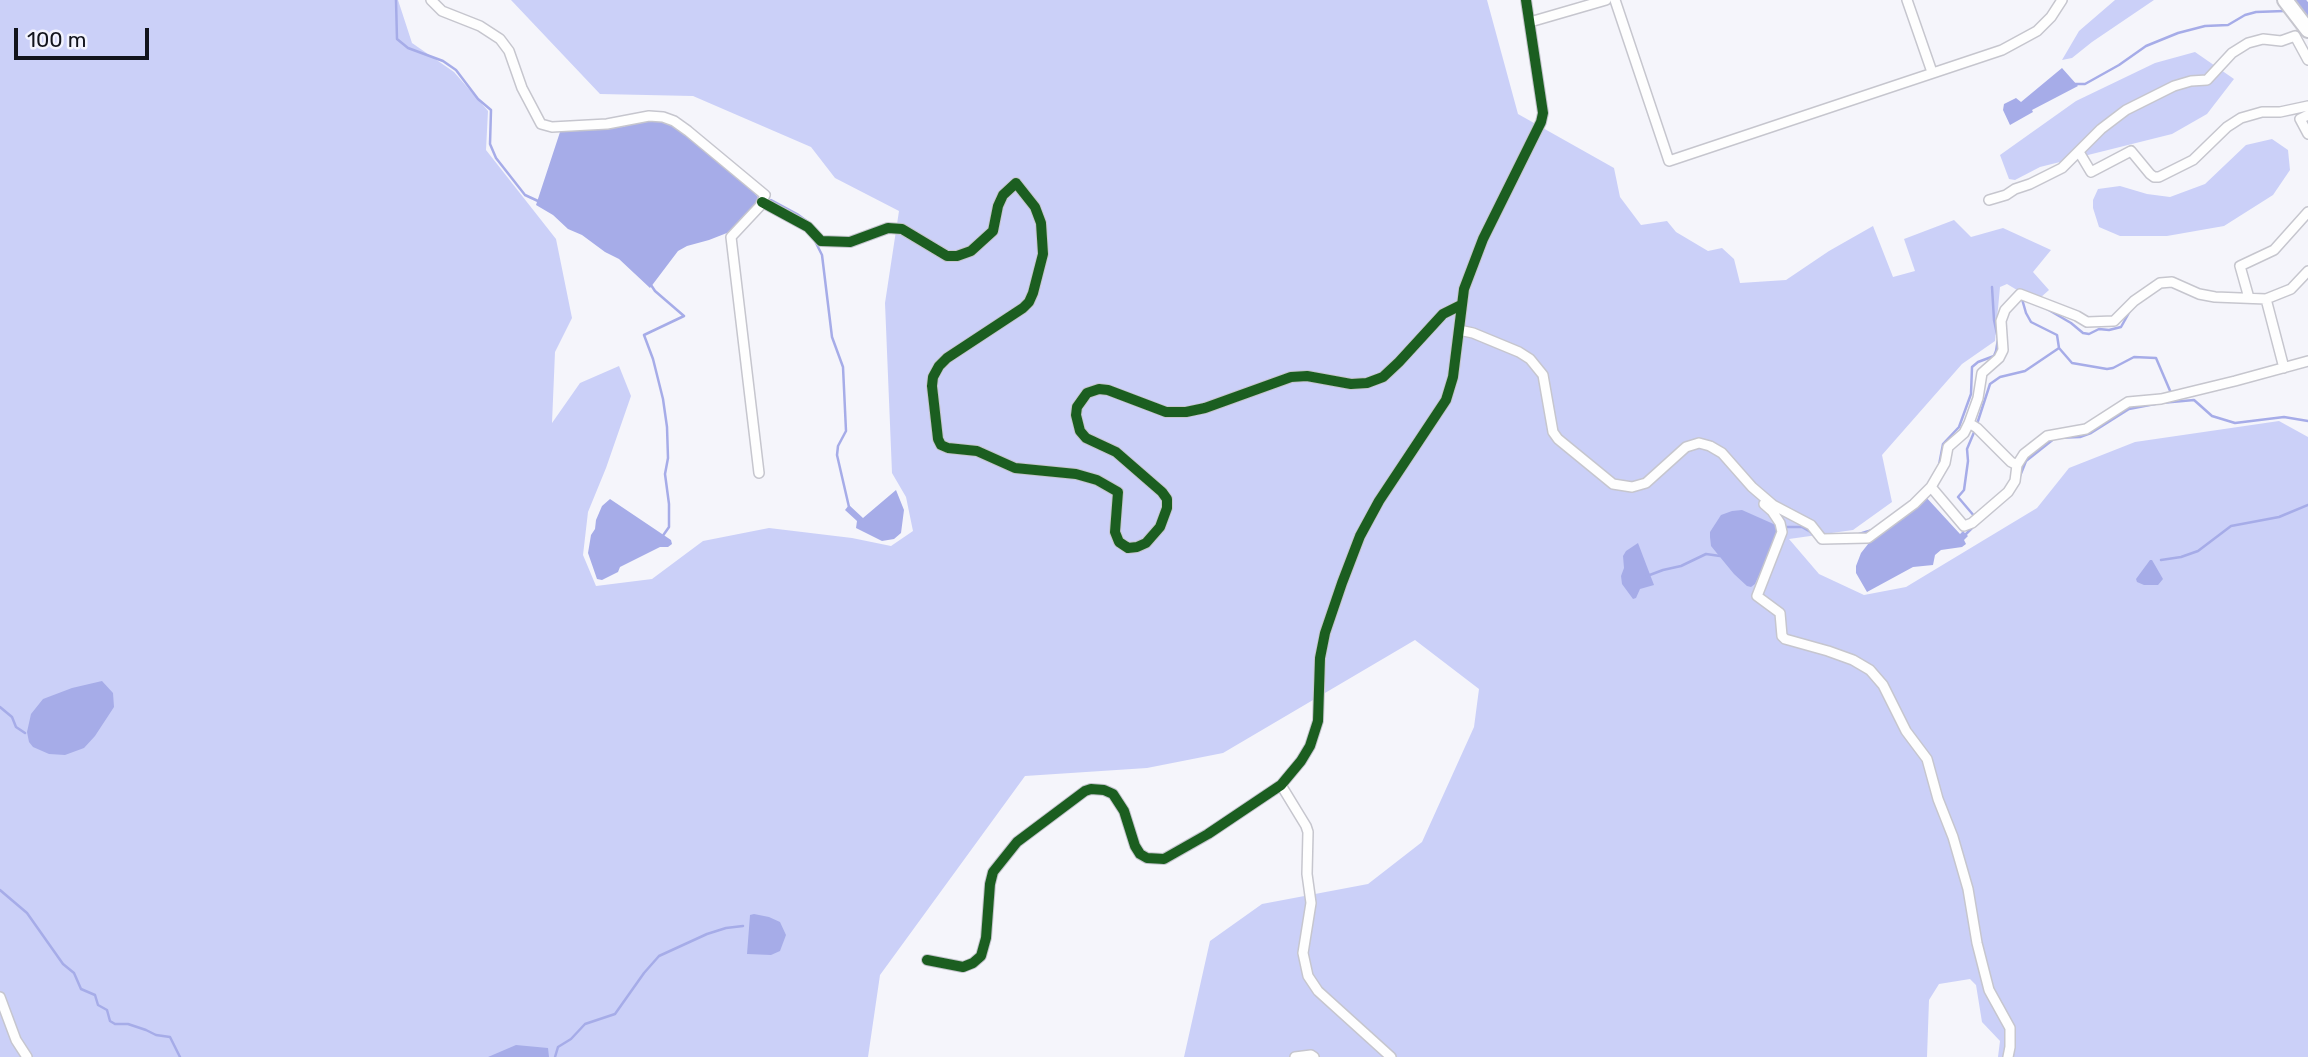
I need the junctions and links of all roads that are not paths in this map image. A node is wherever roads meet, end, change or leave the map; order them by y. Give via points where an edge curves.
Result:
1 (431, 0) edge
2 (1526, 0) edge
3 (1606, 0) edge
4 (1615, 0) edge
5 (1907, 0) edge
6 (2062, 0) edge
7 (2286, 0) edge
8 (1531, 22) junction
9 (2308, 30) edge
10 (2308, 60) edge
11 (1931, 72) junction
12 (2308, 106) edge
13 (2308, 115) edge
14 (2308, 134) edge
15 (2079, 152) junction
16 (1989, 200) dead end
17 (762, 202) junction
18 (2308, 212) edge
19 (2308, 271) edge
20 (2249, 298) junction
21 (2266, 299) junction
22 (1461, 305) junction
23 (1459, 330) junction
24 (2308, 361) edge
25 (2284, 368) junction
26 (1969, 423) junction
27 (2017, 465) junction
28 (759, 473) dead end
29 (1752, 487) junction
30 (1931, 487) junction
31 (1281, 785) junction
32 (927, 960) dead end
33 (0, 997) edge
34 (27, 1057) edge
35 (1295, 1057) edge
36 (1314, 1057) edge
37 (1391, 1057) edge
38 (2008, 1057) edge

1 - 17 street via 442,11 500,38 541,124 607,124 663,117 746,177 765,195
2 - 8 street
3 - 8 street
4 - 11 street via 1669,161
5 - 11 street
6 - 11 street via 2027,38
7 - 9 main road
8 - 22 street via 1541,122 1483,239
10 - 15 street via 2295,36 2248,43 2207,80 2174,86 2126,110
12 - 15 street via 2241,118 2193,160 2159,177 2150,174 2131,151 2091,172
13 - 14 street via 2300,119
15 - 16 street via 2062,168
17 - 22 street via 808,227 821,242 850,242 888,228 902,229 947,256 957,256 984,242 993,231 1003,195 1016,183 1041,223 1043,254 1033,293 1023,308 939,366 932,386 938,439 948,448 977,452 1015,468 1076,474 1118,492 1115,532 1128,548 1146,543 1160,527 1167,499 1116,452 1080,431 1077,407 1087,393 1108,390 1166,412 1186,412 1291,377 1367,383 1383,377 1443,314
17 - 28 street via 732,237
18 - 20 street via 2274,250 2240,266
19 - 21 street via 2291,289
20 - 21 street
20 - 26 street via 2215,297 2172,282 2160,283 2114,321 2087,322 2018,296 2005,310 2003,350 1982,373
21 - 25 street
22 - 23 street
23 - 29 street via 1530,359 1543,375 1553,432 1614,484 1632,487 1646,483 1686,447 1699,443 1722,453
23 - 31 street via 1446,400 1360,536 1325,633 1318,721 1310,746
24 - 25 street
25 - 27 street via 2129,402 2086,429 2047,436
26 - 27 street
26 - 30 street via 1948,447
27 - 30 street via 2008,492 1964,526
29 - 30 street via 1773,505 1811,525 1822,539 1868,538
29 - 38 street via 1782,532 1757,596 1780,613 1785,639 1853,660 1870,670 1927,759 1968,889 1989,990 2010,1028
31 - 32 street via 1209,834 1172,856 1155,860 1140,854 1113,794 1085,791 1017,842 993,872 981,956 963,967
31 - 37 street via 1308,832 1311,903 1303,953 1308,976 1318,991
33 - 34 street
35 - 36 street

